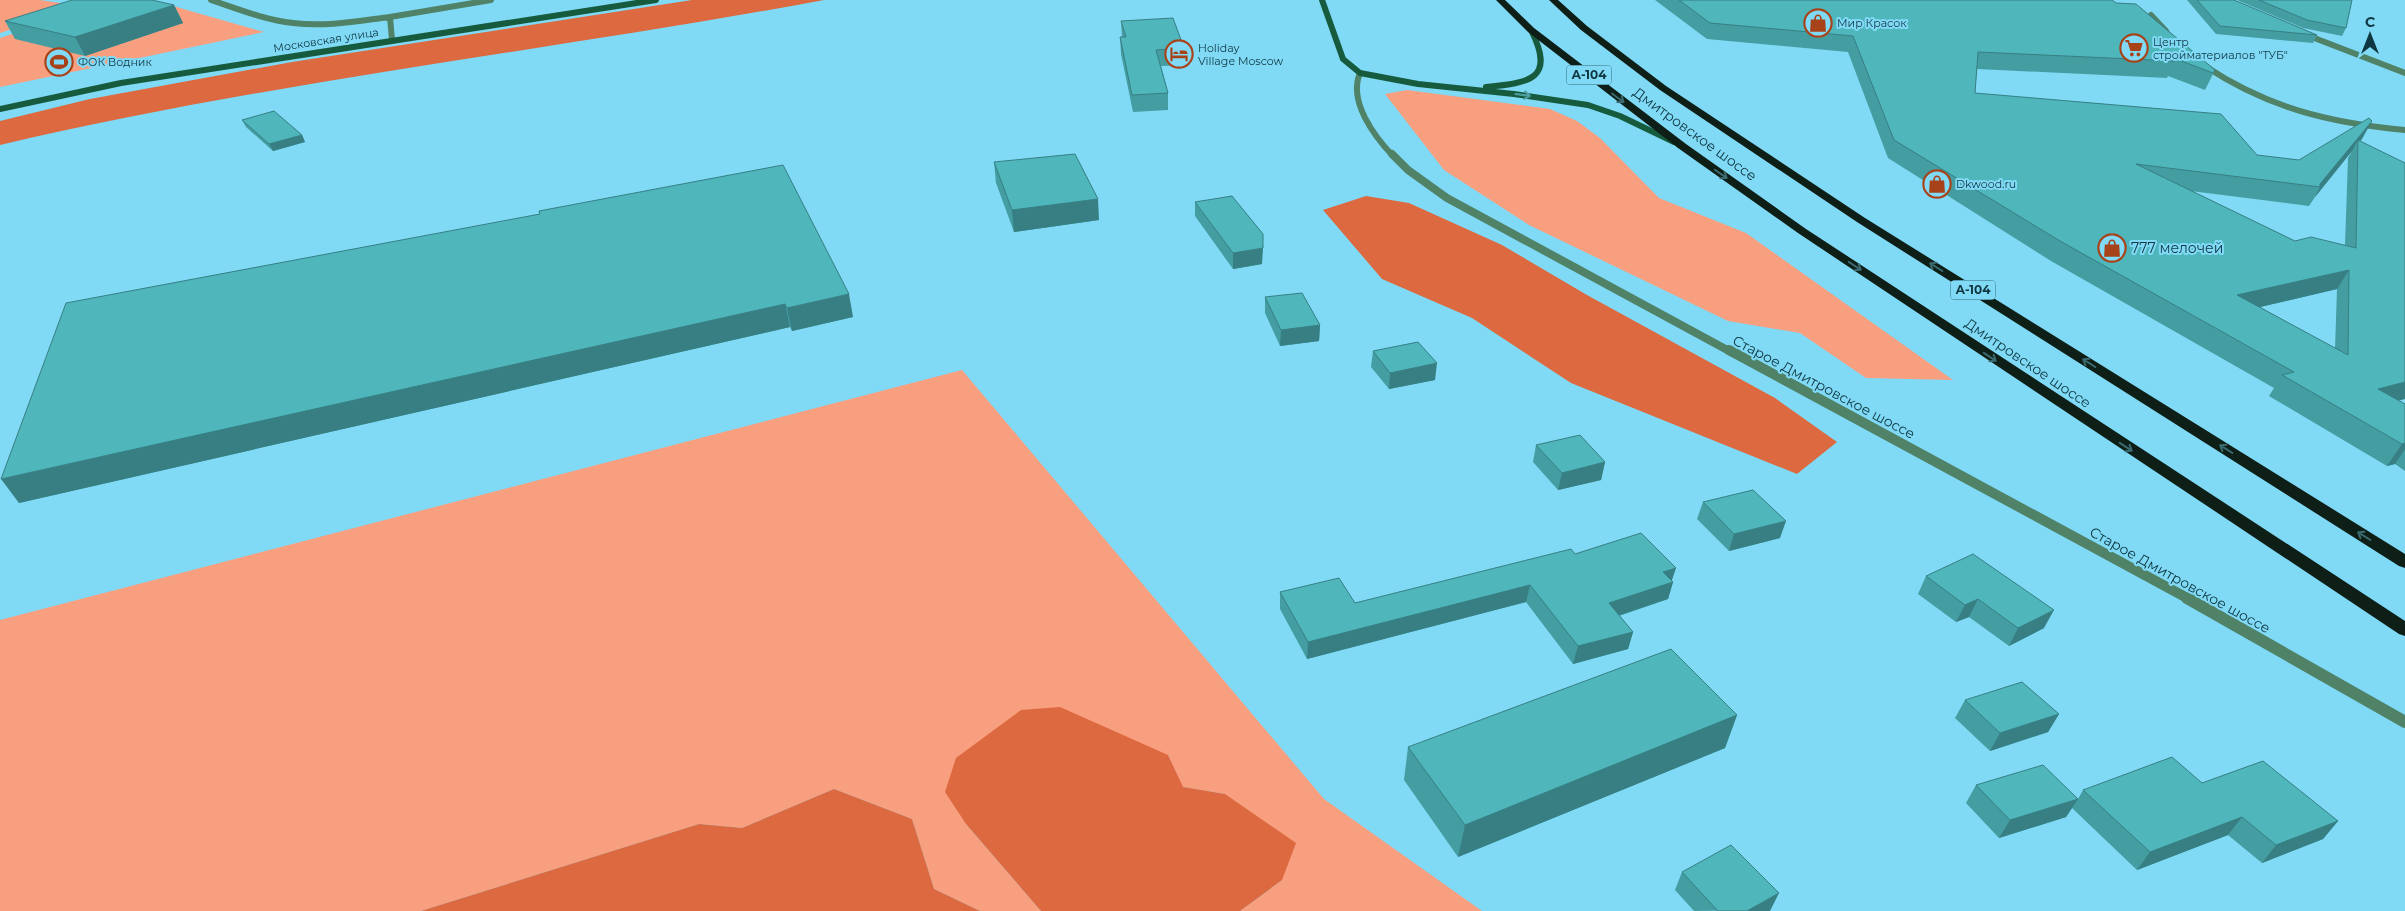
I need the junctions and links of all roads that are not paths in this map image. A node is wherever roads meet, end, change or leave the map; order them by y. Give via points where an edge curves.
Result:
1 (210, 0) edge
2 (491, 0) edge
3 (656, 0) edge
4 (1322, 0) edge
5 (1500, 0) edge
6 (1553, 0) edge
7 (2152, 15) edge
8 (390, 16) junction
9 (2293, 29) edge
10 (1532, 30) junction
11 (2171, 36) edge
12 (392, 40) junction
13 (2199, 62) edge
14 (1360, 72) junction
15 (2405, 74) edge
16 (1457, 88) junction
17 (0, 109) edge
18 (2405, 130) edge
19 (1682, 146) junction
20 (2405, 562) edge
21 (2405, 630) edge
22 (2405, 722) edge

1 - 8 street via 269,19 294,23 334,23
2 - 8 street
3 - 12 main road, Московская улица
4 - 14 main road via 1343,59
5 - 10 highway, Дмитровское шоссе / А-104
20 -> 6 highway, Дмитровское шоссе / А-104 via 1813,188 1663,88
7 - 11 street
8 - 12 street
9 - 15 street
10 - 16 main road, А-104 via 1542,55 1538,74 1510,84
10 -> 19 highway, Дмитровское шоссе / А-104
12 - 17 main road, Московская улица via 121,83
13 - 18 street via 2221,78 2291,110 2344,123
14 - 16 main road, А-104 via 1380,78
14 - 22 street, Старое Дмитровское шоссе via 1355,91 1371,130 1389,154 1446,198 2215,613
16 -> 19 main road, А-104 via 1588,105 1620,116
19 -> 21 highway, Дмитровское шоссе / А-104 via 1802,231 2075,414

